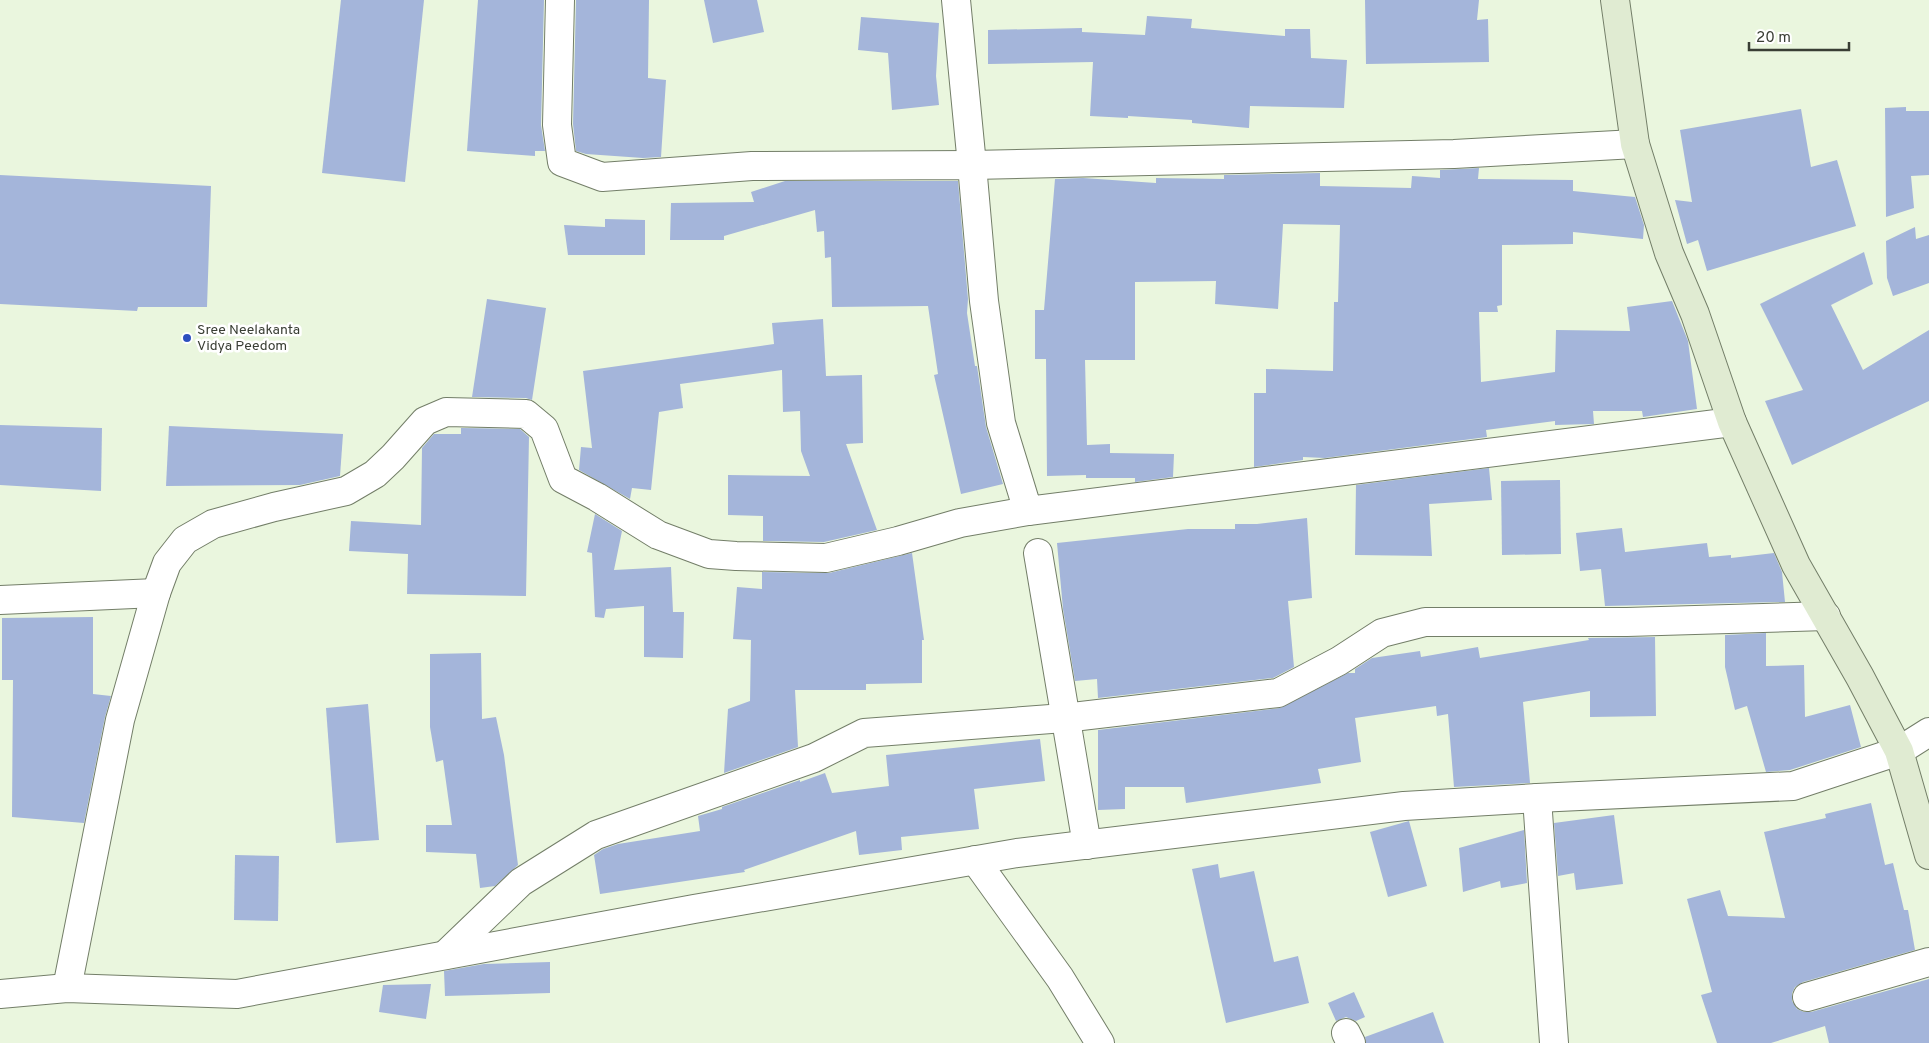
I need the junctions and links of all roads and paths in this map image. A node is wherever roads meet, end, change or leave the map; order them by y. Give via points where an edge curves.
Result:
1 (560, 0) edge
2 (956, 0) edge
3 (1615, 0) edge
4 (1635, 144) junction
5 (972, 165) junction
6 (1732, 422) junction
7 (1028, 511) junction
8 (1038, 553) dead end
9 (156, 593) junction
10 (0, 600) edge
11 (1826, 616) junction
12 (1064, 718) junction
13 (1929, 732) edge
14 (1899, 751) junction
15 (1537, 798) junction
16 (1087, 845) junction
17 (1929, 855) edge
18 (975, 860) junction
19 (444, 955) junction
20 (1929, 962) edge
21 (66, 988) junction
22 (0, 994) edge
23 (1807, 997) dead end
24 (1100, 1043) edge
25 (1554, 1043) edge

1 - 5 street via 557,126 562,162 602,177 752,166
2 - 5 street
3 - 4 street
4 - 5 street via 1454,154
4 - 6 street via 1669,253
5 - 7 street via 984,301 1001,423
6 - 7 street
6 - 11 street via 1796,566
7 - 9 street via 960,523 826,558 709,554 658,535 563,479 544,430 526,414 446,412 425,422 375,474 346,491 213,524 185,540 167,563
8 - 12 street
9 - 10 street
9 - 21 street via 120,720
11 - 12 street via 1627,622 1425,622 1382,633 1339,661 1278,693
11 - 14 street
12 - 16 street
12 - 19 street via 864,733 814,758 596,835 521,882
13 - 14 street
14 - 15 street via 1794,786
14 - 17 street
15 - 16 street via 1404,806
15 - 25 street
16 - 18 street
18 - 19 street
18 - 24 street via 1060,978
19 - 21 street via 237,994
20 - 23 street
21 - 22 street

